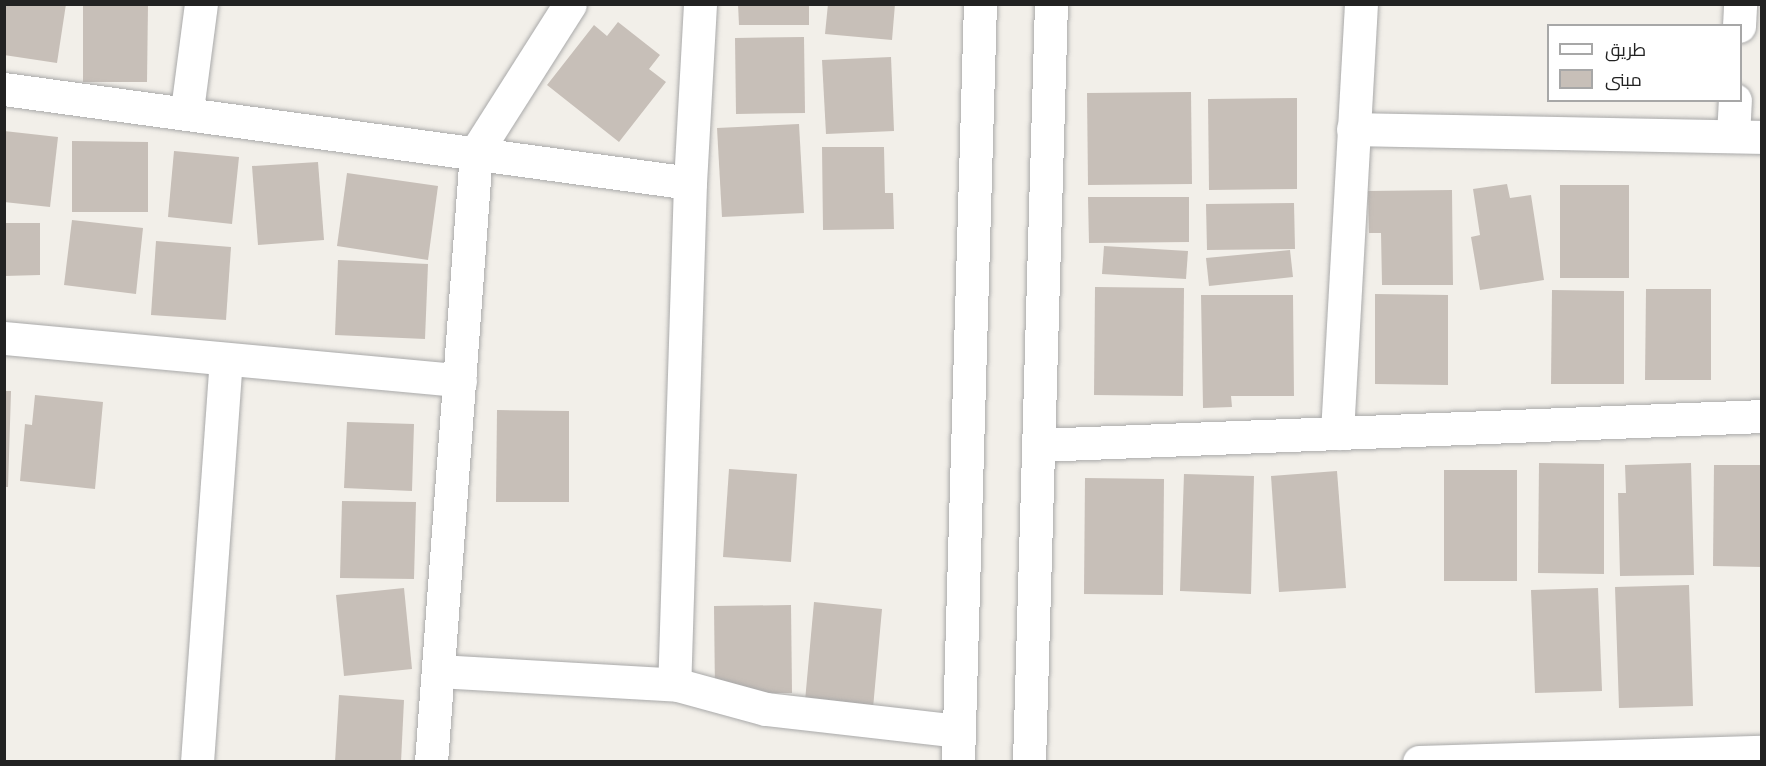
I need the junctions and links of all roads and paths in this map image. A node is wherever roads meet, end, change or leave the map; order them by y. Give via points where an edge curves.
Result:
1 (201, 4) edge
2 (570, 4) edge
3 (700, 4) edge
4 (980, 4) edge
5 (1051, 4) edge
6 (1361, 4) edge
7 (1740, 4) edge
8 (1739, 24) edge
9 (4, 88) edge
10 (1736, 102) edge
11 (187, 110) junction
12 (1353, 129) junction
13 (1747, 136) edge
14 (477, 152) junction
15 (690, 183) junction
16 (4, 338) edge
17 (226, 359) junction
18 (460, 380) junction
19 (1761, 416) edge
20 (1337, 433) junction
21 (1038, 445) junction
22 (438, 671) junction
23 (675, 672) dead end
24 (958, 746) edge
25 (1761, 752) edge
26 (197, 762) edge
27 (431, 762) edge
28 (1029, 762) edge
29 (1419, 762) edge

1 - 11 street
2 - 14 street
3 - 15 street
4 - 24 street
5 - 21 street
6 - 12 street
7 - 8 street
9 - 11 street
10 - 13 street
11 - 14 street
12 - 13 street
12 - 20 street
14 - 15 street
14 - 18 street
15 - 23 street
16 - 17 street
17 - 18 street
17 - 26 street
18 - 22 street
19 - 20 street
20 - 21 street
21 - 28 street
22 - 24 street via 678,685 766,709
22 - 27 street
25 - 29 street

